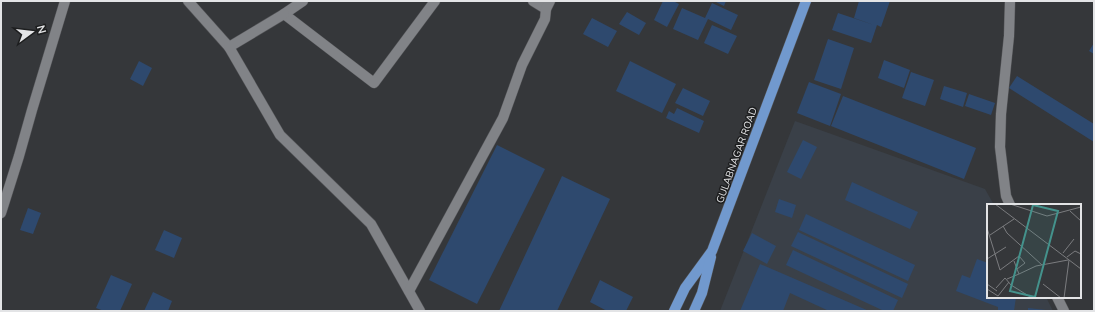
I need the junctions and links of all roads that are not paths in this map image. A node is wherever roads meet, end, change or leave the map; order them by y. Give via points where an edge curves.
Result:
1 (65, 1) edge
2 (188, 1) edge
3 (303, 1) edge
4 (435, 1) edge
5 (533, 1) edge
6 (806, 1) edge
7 (1010, 1) edge
8 (548, 5) edge
9 (284, 14) junction
10 (229, 47) junction
11 (1010, 204) edge
12 (1, 213) edge
13 (712, 251) junction
14 (409, 291) junction
15 (1058, 298) edge
16 (420, 311) edge
17 (674, 311) edge
18 (694, 311) edge
19 (1064, 311) edge

1 - 12 street
2 - 10 street
3 - 9 street
4 - 9 street via 374,83
5 - 8 street
6 - 13 main road, GULABNAGAR ROAD
7 - 11 street via 1000,147 1006,196
8 - 14 street via 545,19 522,65 503,118
9 - 10 street
10 - 14 street via 280,135 371,224
13 - 17 main road, GULABNAGAR ROAD via 685,288
13 - 18 main road via 702,293
14 - 16 street
15 - 19 street

